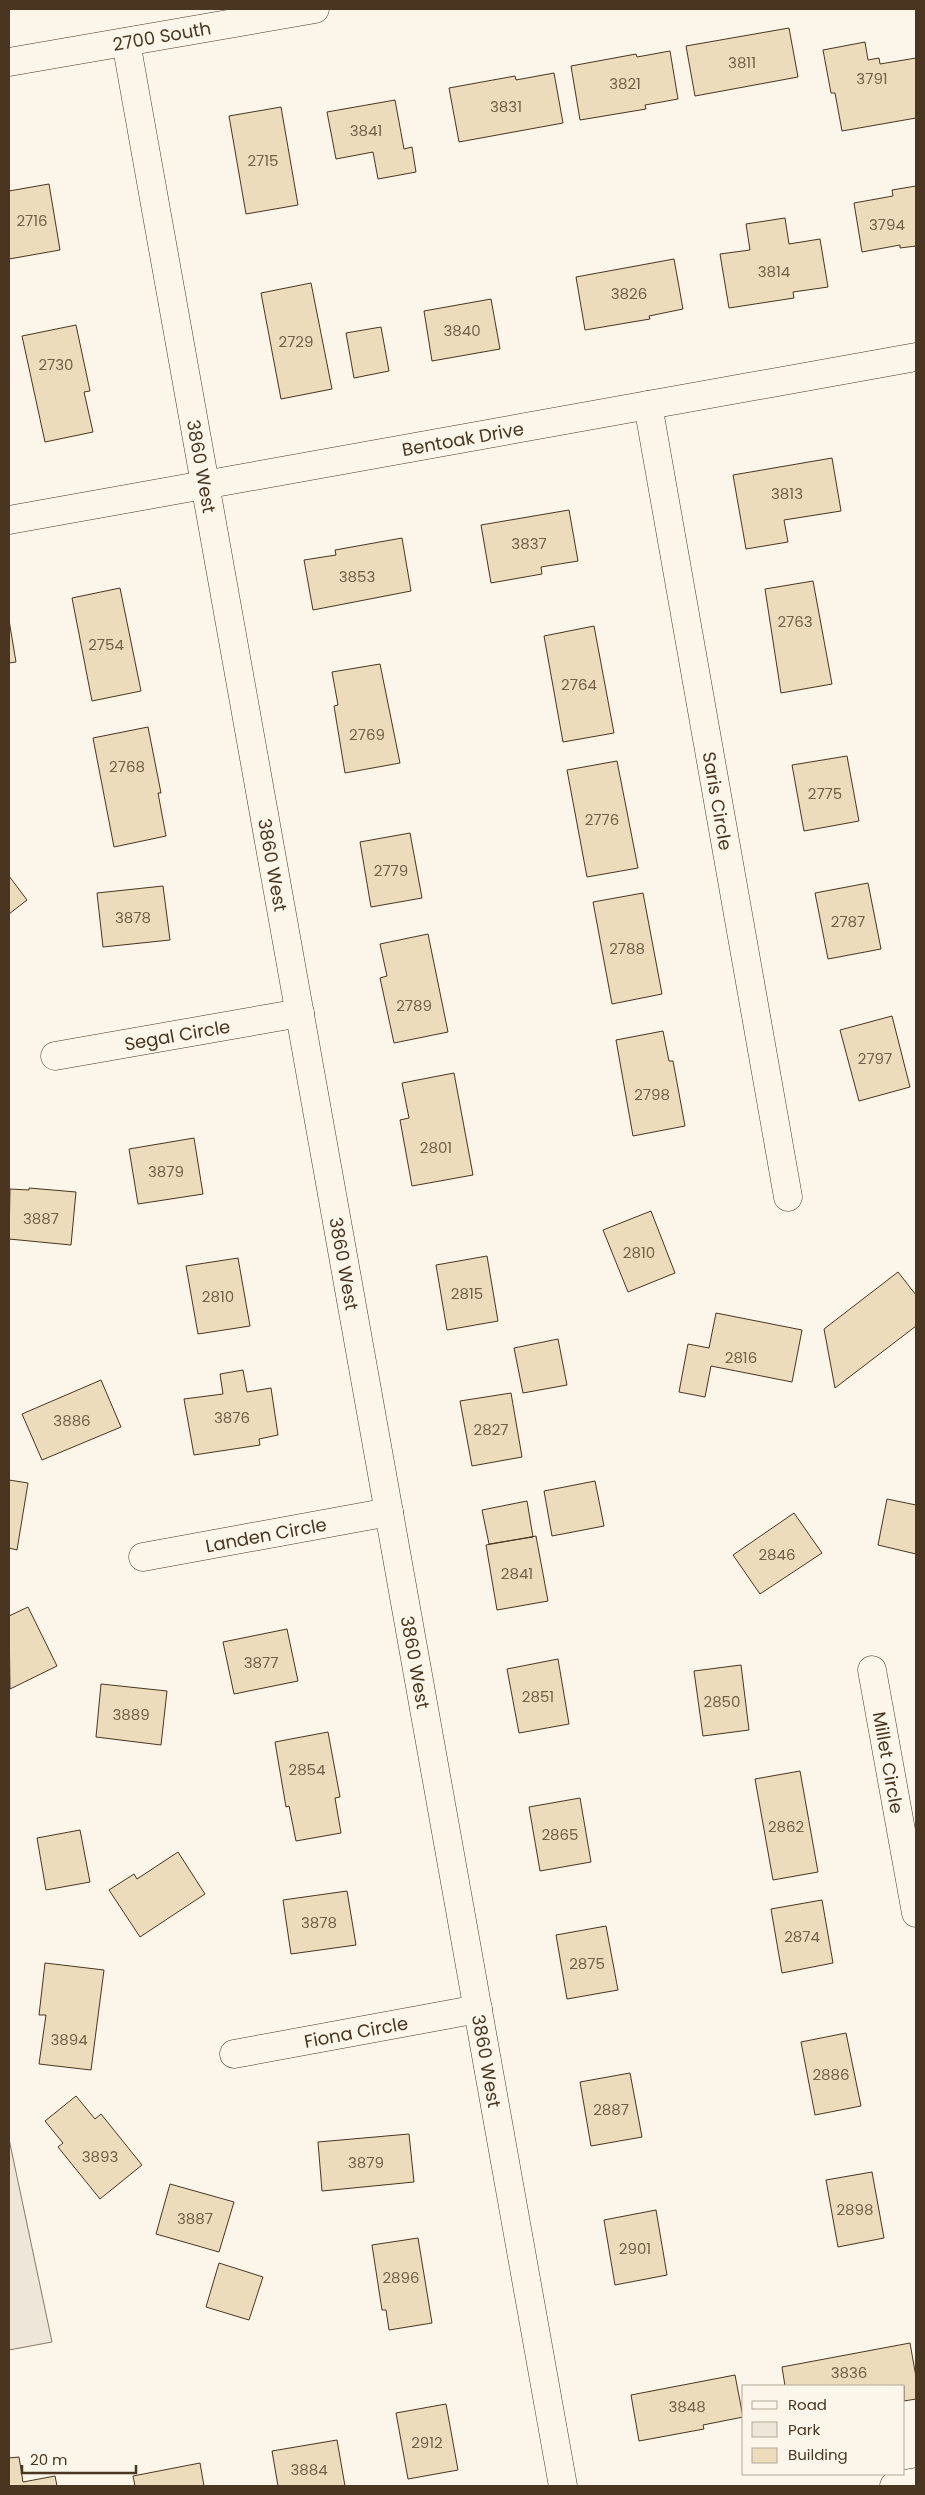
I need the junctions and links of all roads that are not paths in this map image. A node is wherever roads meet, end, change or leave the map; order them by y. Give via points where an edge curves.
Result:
1 (315, 9) edge
2 (126, 42) junction
3 (9, 62) edge
4 (916, 357) edge
5 (648, 405) junction
6 (205, 484) junction
7 (9, 520) edge
8 (300, 1013) junction
9 (55, 1056) dead end
10 (788, 1197) dead end
11 (389, 1512) junction
12 (143, 1557) dead end
13 (872, 1670) dead end
14 (916, 1913) edge
15 (478, 2009) junction
16 (234, 2054) dead end
17 (916, 2482) edge
18 (563, 2486) edge
19 (894, 2486) edge

1 - 2 street, 2700 South
2 - 3 street, 2700 South
2 - 6 street, 3860 West
4 - 5 street, Bentoak Drive
5 - 6 street, Bentoak Drive
5 - 10 street, Saris Circle
6 - 7 street, Bentoak Drive
6 - 8 street, 3860 West
8 - 9 street, Segal Circle
8 - 11 street, 3860 West
11 - 12 street, Landen Circle
11 - 15 street, 3860 West
13 - 14 street, Millet Circle
15 - 16 street, Fiona Circle
15 - 18 street, 3860 West
17 - 19 street

